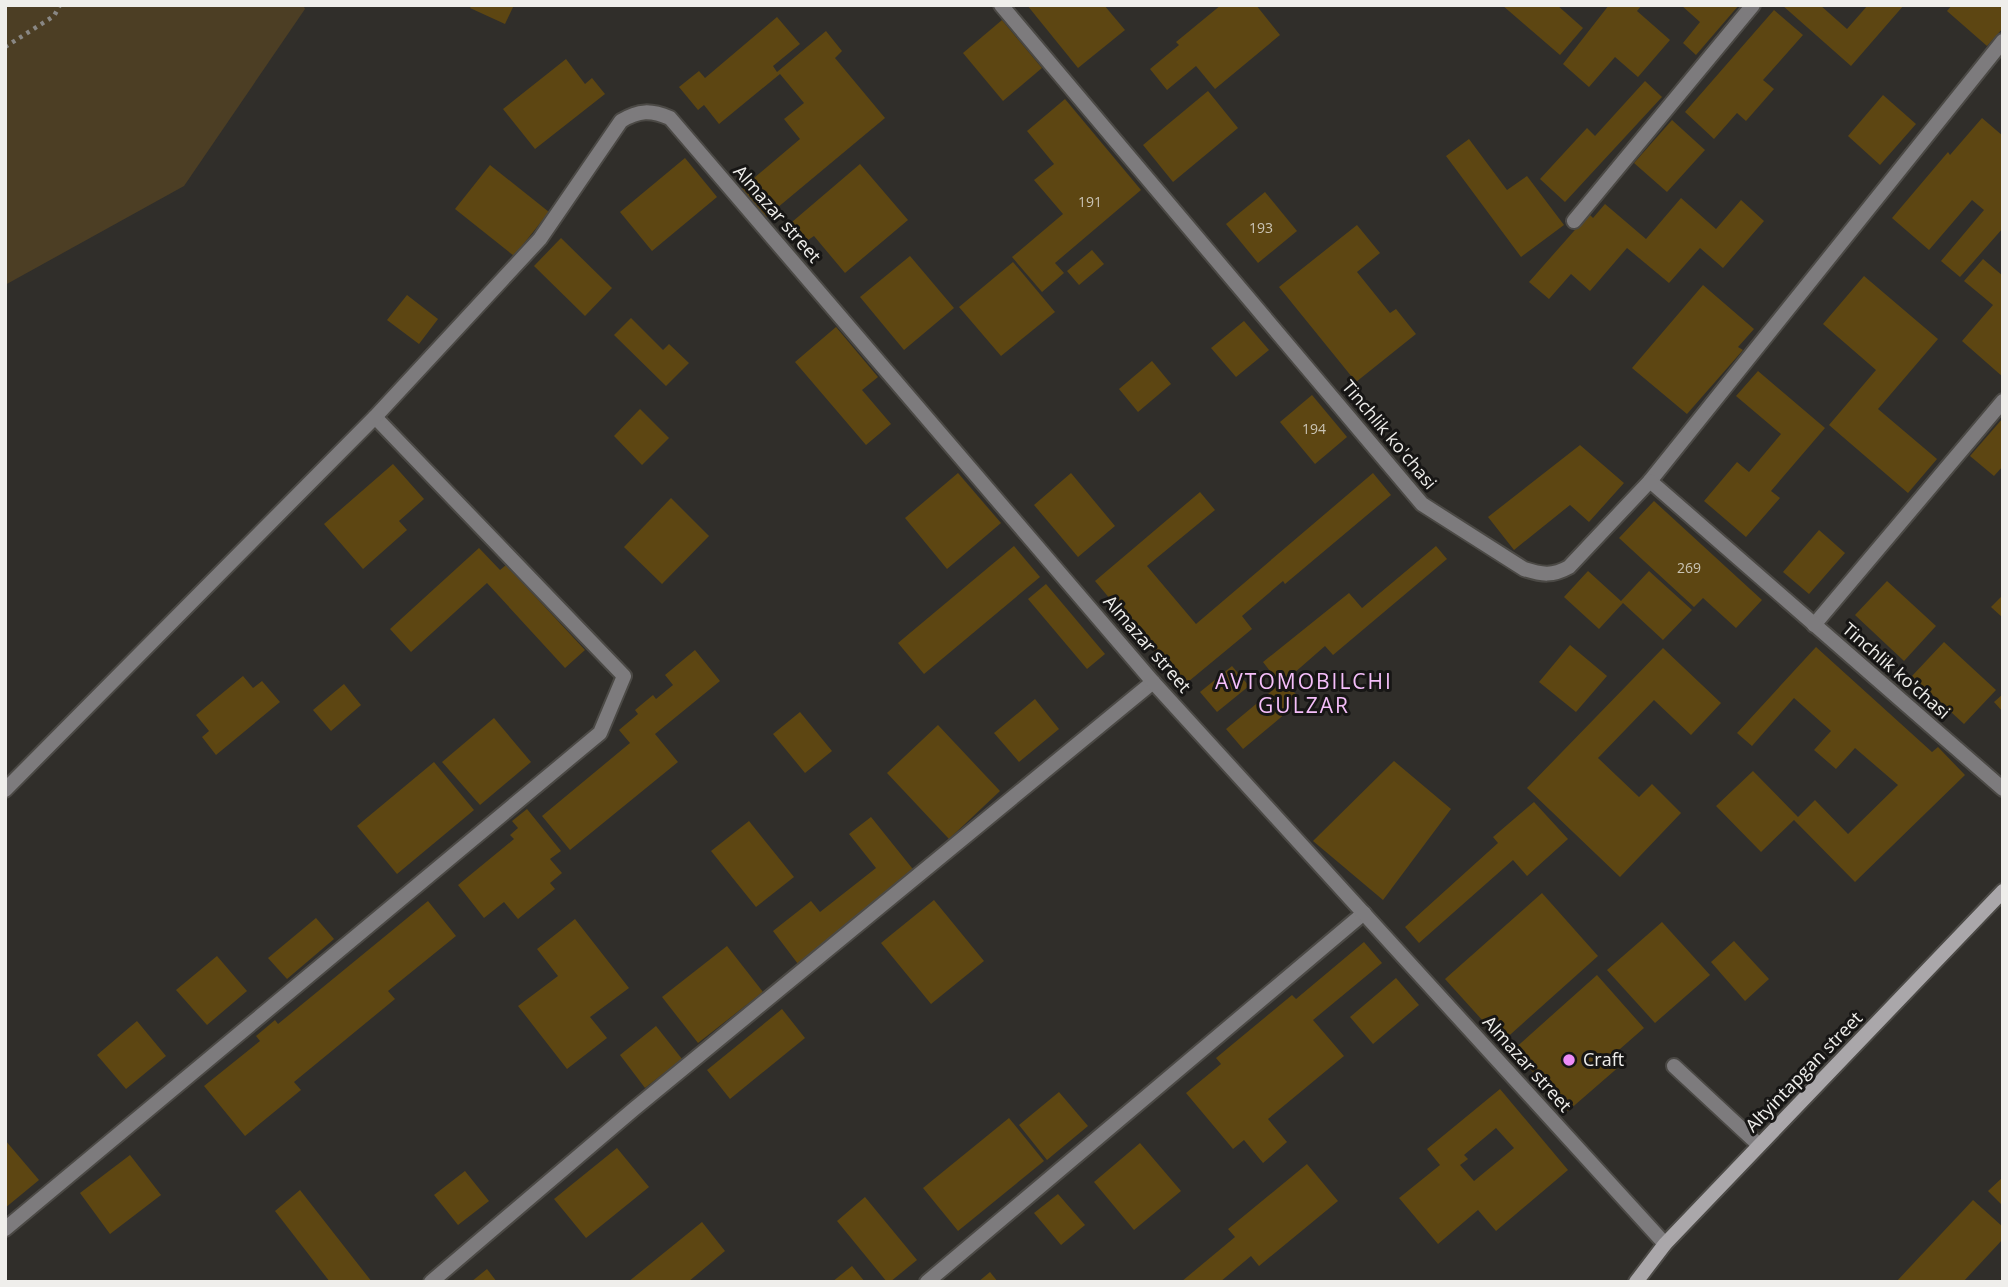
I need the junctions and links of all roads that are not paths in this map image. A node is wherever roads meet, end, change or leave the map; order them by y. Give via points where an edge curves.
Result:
1 (1002, 5) edge
2 (1753, 5) edge
3 (2003, 41) edge
4 (1574, 221) dead end
5 (2003, 401) edge
6 (375, 417) junction
7 (1650, 481) junction
8 (1814, 625) junction
9 (1153, 682) junction
10 (2003, 789) edge
11 (5, 790) edge
12 (2003, 891) edge
13 (1364, 913) junction
14 (1674, 1066) dead end
15 (1759, 1145) junction
16 (5, 1229) edge
17 (1665, 1244) junction
18 (431, 1282) edge
19 (927, 1282) edge
20 (1636, 1282) edge

1 - 7 street, Tinchlik ko'chasi via 1422,504 1524,569 1555,575 1569,567
2 - 4 street
3 - 7 street
5 - 8 street
6 - 9 street, Almazar street via 540,239 621,121 653,111 670,118
6 - 11 street
6 - 16 street via 624,676 600,733
7 - 8 street, Tinchlik ko'chasi
8 - 10 street, Tinchlik ko'chasi
9 - 13 street, Almazar street
9 - 18 street
12 - 15 street, Altyintapgan street
13 - 17 street, Almazar street
13 - 19 street
14 - 15 street
15 - 17 street, Altyintapgan street
17 - 20 street, Altyintapgan street

